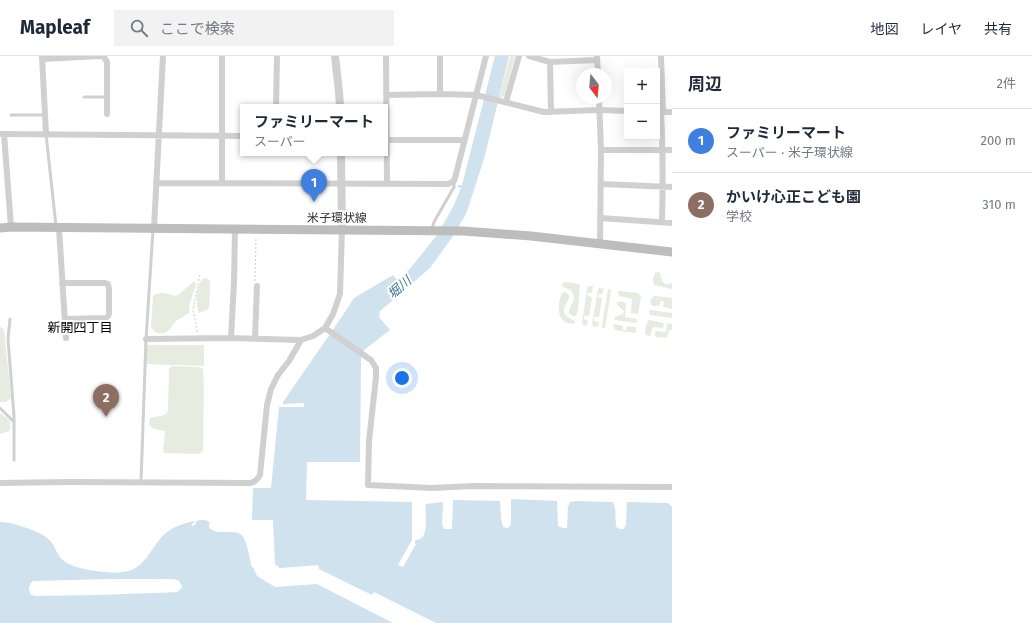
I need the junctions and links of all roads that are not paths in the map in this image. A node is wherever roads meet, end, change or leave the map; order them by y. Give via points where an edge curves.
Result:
1 (163, 56) edge
2 (222, 56) edge
3 (277, 56) edge
4 (335, 56) edge
5 (386, 56) edge
6 (440, 56) edge
7 (486, 56) edge
8 (519, 56) edge
9 (529, 56) edge
10 (661, 56) edge
11 (42, 58) edge
12 (597, 58) edge
13 (550, 62) junction
14 (598, 68) edge
15 (440, 94) junction
16 (386, 95) junction
17 (476, 96) junction
18 (84, 97) dead end
19 (107, 97) junction
20 (506, 102) junction
21 (276, 104) edge
22 (340, 104) edge
23 (386, 104) edge
24 (600, 104) edge
25 (600, 110) junction
26 (624, 111) edge
27 (551, 112) junction
28 (660, 112) edge
29 (672, 112) edge
30 (11, 114) dead end
31 (107, 114) dead end
32 (45, 115) junction
33 (2, 134) edge
34 (46, 134) junction
35 (159, 135) junction
36 (222, 136) junction
37 (240, 136) edge
38 (388, 140) edge
39 (464, 140) junction
40 (601, 150) junction
41 (663, 150) junction
42 (672, 150) edge
43 (341, 156) edge
44 (386, 156) edge
45 (454, 181) junction
46 (156, 183) junction
47 (222, 183) junction
48 (387, 183) junction
49 (342, 184) junction
50 (601, 184) junction
51 (663, 186) junction
52 (672, 187) edge
53 (600, 218) junction
54 (662, 222) junction
55 (672, 223) edge
56 (11, 227) junction
57 (0, 228) edge
58 (58, 228) junction
59 (154, 228) junction
60 (235, 229) junction
61 (342, 229) junction
62 (436, 231) junction
63 (600, 244) junction
64 (672, 252) edge
65 (62, 283) junction
66 (257, 286) road end
67 (10, 319) dead end
68 (65, 319) junction
69 (327, 329) junction
70 (66, 338) dead end
71 (231, 338) junction
72 (256, 338) junction
73 (146, 339) junction
74 (301, 340) junction
75 (0, 408) edge
76 (14, 422) junction
77 (14, 460) dead end
78 (141, 482) junction
79 (0, 483) edge
80 (672, 487) edge

1 - 35 street
2 - 36 street
3 - 21 street
4 - 22 street
5 - 16 street
6 - 15 street
7 - 17 street
8 - 20 street
9 - 13 street
10 - 28 street
11 - 19 street via 104,57
11 - 32 street
12 - 13 street
12 - 14 street
13 - 27 street
15 - 16 street
15 - 17 street
16 - 23 street
17 - 20 street
17 - 39 street
18 - 19 lane
19 - 31 street
20 - 27 street
24 - 25 street
25 - 26 street
25 - 27 street
25 - 40 street
28 - 29 street
28 - 41 street
30 - 32 lane
32 - 34 street
33 - 34 street
33 - 56 street
34 - 35 street
34 - 58 lane
35 - 36 street
35 - 46 street
36 - 37 street
36 - 47 street
38 - 39 street
39 - 45 street
40 - 41 street
40 - 50 street
41 - 42 street
41 - 51 street
43 - 49 street
44 - 48 street
45 - 48 street via 448,184
45 - 62 lane via 454,187 434,222
46 - 47 street
46 - 59 street
47 - 49 street
48 - 49 street
49 - 61 street
50 - 51 street
50 - 53 street
51 - 52 street
51 - 54 street
53 - 54 street
53 - 63 street
54 - 55 street
56 - 57 main road, 米子環状線
56 - 58 main road, 米子環状線
58 - 59 main road, 米子環状線
58 - 65 street
59 - 60 main road, 米子環状線
59 - 73 lane
60 - 61 main road, 米子環状線
60 - 71 street
61 - 62 main road, 米子環状線
61 - 69 street via 340,294
62 - 63 main road, 米子環状線 via 531,236
63 - 64 main road, 米子環状線
65 - 68 street
65 - 68 street via 105,283 109,289 109,314 106,318
66 - 72 street
67 - 76 lane via 8,339
68 - 70 street
69 - 74 street
69 - 80 street via 371,360 376,368 369,441 368,485 432,488
71 - 72 street
71 - 73 street
72 - 74 street
73 - 78 lane
74 - 78 street via 271,389 258,480 250,483
75 - 76 lane
76 - 77 lane
78 - 79 street

